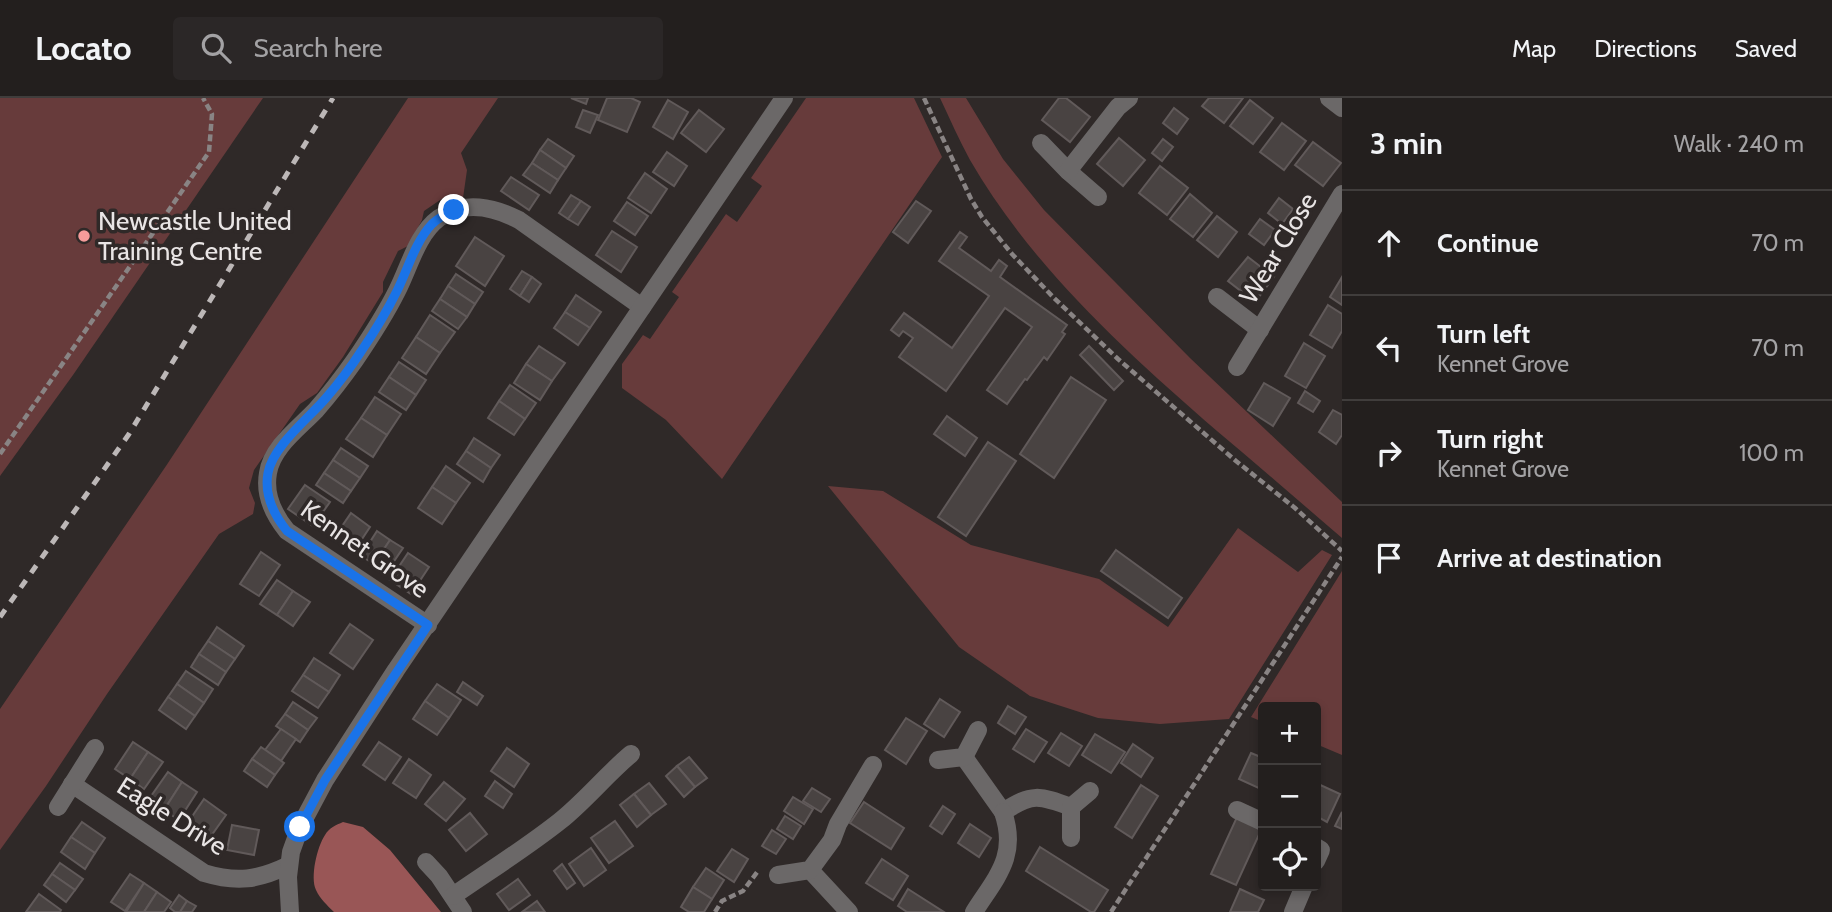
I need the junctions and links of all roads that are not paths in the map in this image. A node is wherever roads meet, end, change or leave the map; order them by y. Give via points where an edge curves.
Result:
1 (784, 98) edge
2 (1129, 98) edge
3 (1329, 98) edge
4 (1342, 108) edge
5 (1041, 143) dead end
6 (1068, 171) junction
7 (1342, 194) edge
8 (1098, 197) dead end
9 (1217, 297) dead end
10 (642, 307) junction
11 (1260, 330) junction
12 (1237, 368) dead end
13 (428, 625) junction
14 (978, 730) dead end
15 (95, 748) dead end
16 (631, 754) dead end
17 (964, 757) junction
18 (939, 760) dead end
19 (873, 765) dead end
20 (72, 784) junction
21 (1090, 791) dead end
22 (58, 807) dead end
23 (1071, 807) junction
24 (1237, 810) dead end
25 (1003, 812) junction
26 (1258, 820) edge
27 (1071, 838) dead end
28 (426, 862) dead end
29 (289, 865) junction
30 (810, 870) junction
31 (778, 875) road end
32 (1302, 891) edge
33 (453, 896) junction
34 (290, 912) edge
35 (463, 912) edge
36 (849, 912) edge
37 (974, 912) edge
38 (1293, 912) edge

1 - 10 street
2 - 6 street
3 - 4 street
5 - 6 street
6 - 8 street
7 - 11 street, Wear Close
9 - 11 street, Wear Close
10 - 13 street
10 - 13 street, Kennet Grove via 519,220 477,206 454,210 424,234 363,349 278,450 271,461 267,487 273,510 287,531
11 - 12 street, Wear Close
13 - 29 street via 325,780 300,827
14 - 17 street
15 - 20 street
16 - 33 street via 563,819
17 - 18 street
17 - 25 street
19 - 30 street
20 - 22 street
20 - 29 street, Eagle Drive via 204,873 246,879
21 - 23 street
23 - 25 street via 1035,797
23 - 27 street
24 - 26 street
25 - 37 street via 1010,835 1007,856
28 - 33 street
29 - 34 street
30 - 31 street
30 - 36 street
32 - 38 street
33 - 35 street

